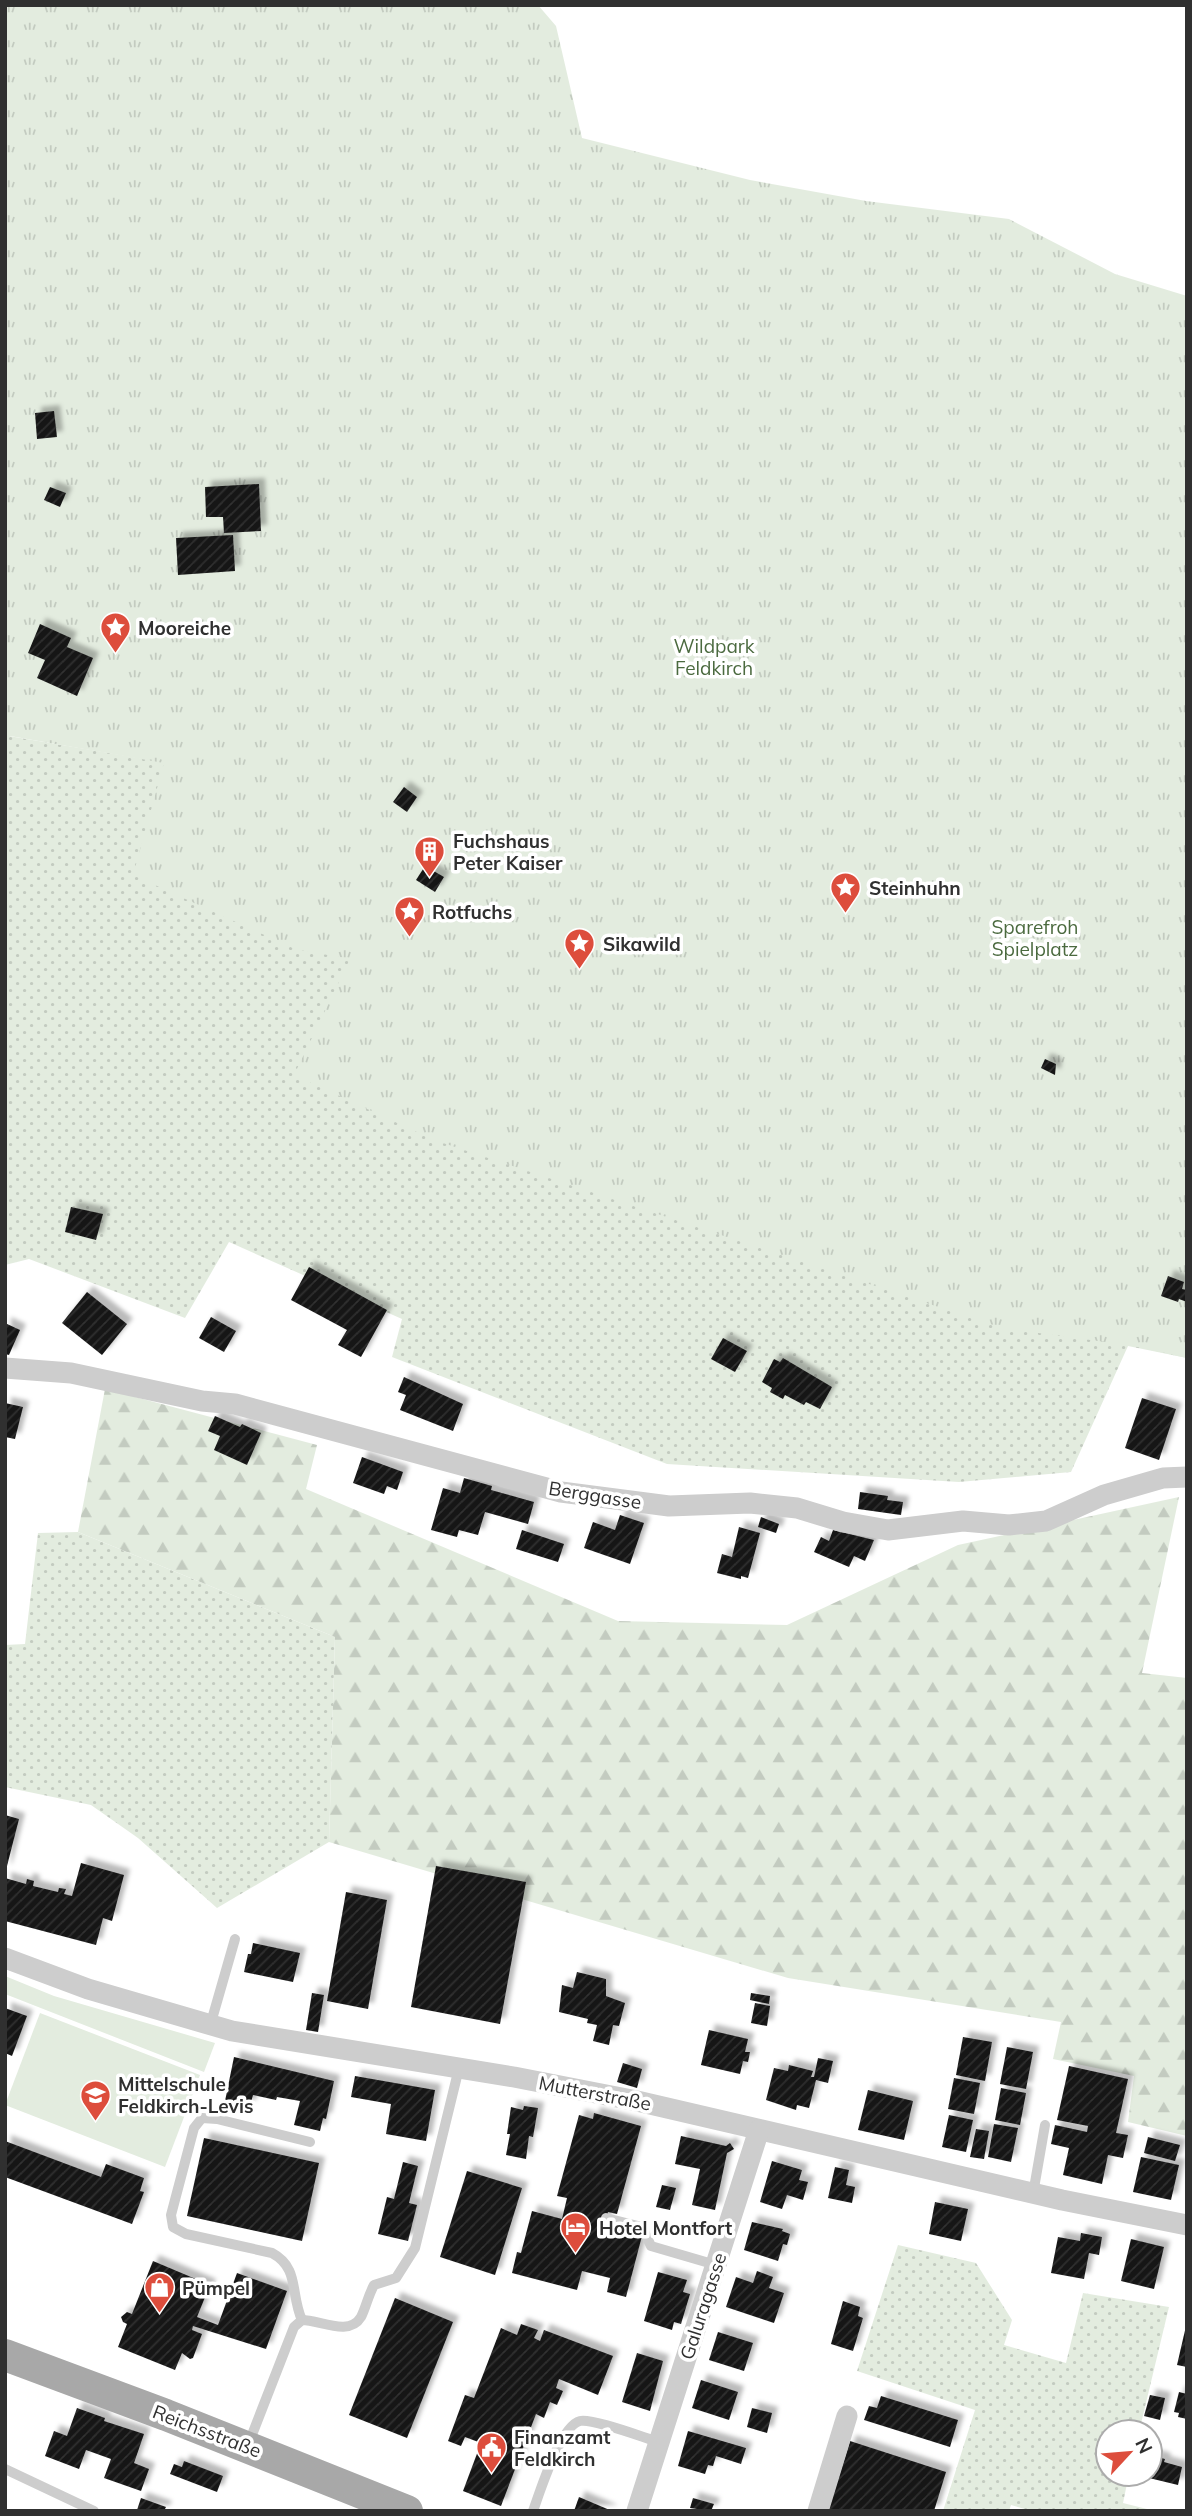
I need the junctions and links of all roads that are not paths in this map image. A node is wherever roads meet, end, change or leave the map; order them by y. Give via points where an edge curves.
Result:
1 (5, 1368) edge
2 (1187, 1477) edge
3 (234, 1939) dead end
4 (5, 1958) edge
5 (210, 2025) junction
6 (459, 2068) junction
7 (1045, 2125) dead end
8 (759, 2130) junction
9 (310, 2142) dead end
10 (1033, 2194) junction
11 (606, 2218) dead end
12 (1187, 2225) edge
13 (716, 2265) junction
14 (302, 2320) junction
15 (5, 2355) edge
16 (847, 2416) dead end
17 (659, 2442) junction
18 (248, 2447) junction
19 (5, 2469) edge
20 (94, 2511) edge
21 (407, 2511) edge
22 (533, 2511) edge
23 (637, 2511) edge
24 (818, 2511) edge

1 - 2 street, Berggasse via 47,1369 235,1404 561,1492 669,1506 750,1503 797,1508 888,1530 963,1521 1009,1525 1046,1521 1104,1495 1163,1478
3 - 5 lane
4 - 5 street, Mutterstraße via 88,1989
5 - 6 street, Mutterstraße
6 - 8 street, Mutterstraße via 637,2101
6 - 14 lane via 415,2248 403,2270 396,2278 374,2286 354,2326
7 - 10 lane
8 - 10 street, Mutterstraße
8 - 13 street, Galuragasse
9 - 14 lane via 202,2118 194,2128 171,2215 173,2227 186,2234 284,2259
10 - 12 street, Mutterstraße
11 - 13 lane via 642,2227 651,2246
13 - 17 street, Galuragasse
14 - 18 lane via 294,2327
15 - 18 main road, Reichsstraße
16 - 24 street
17 - 22 lane via 580,2421 569,2428 556,2452
17 - 23 street, Galuragasse
18 - 21 main road, Reichsstraße
19 - 20 lane

